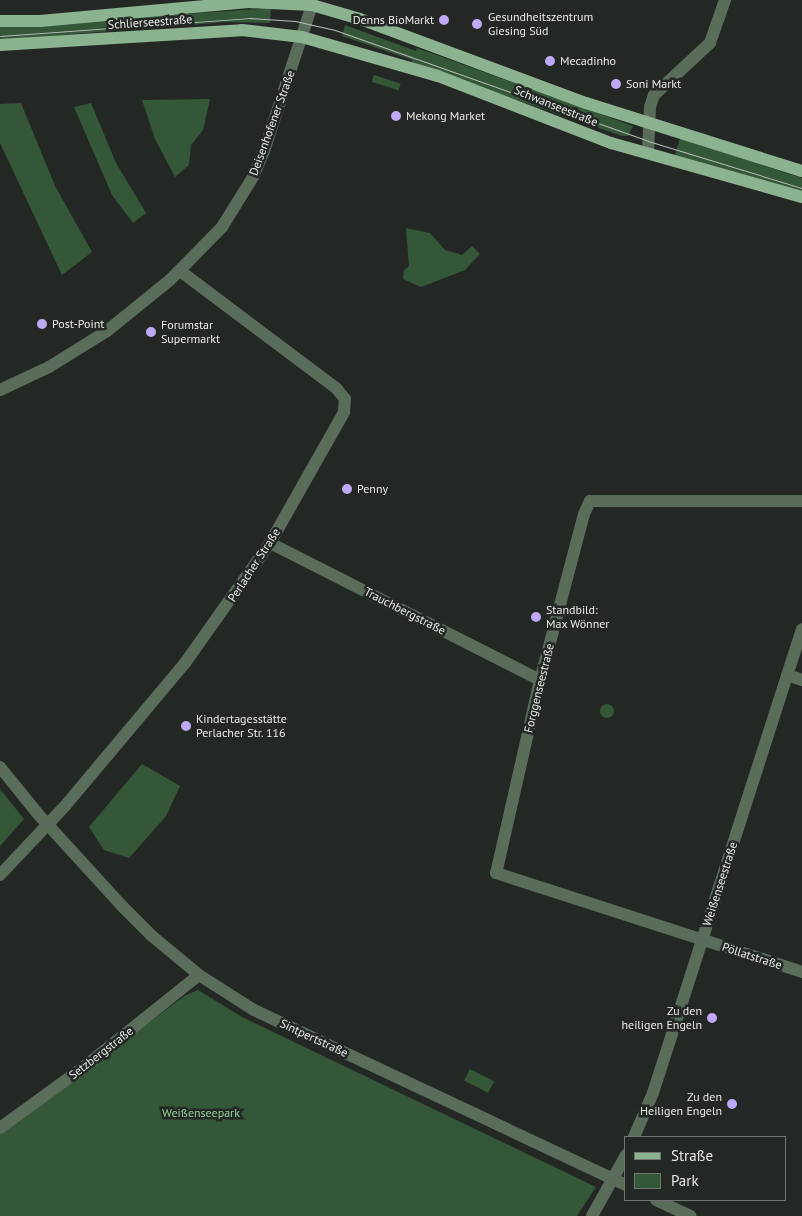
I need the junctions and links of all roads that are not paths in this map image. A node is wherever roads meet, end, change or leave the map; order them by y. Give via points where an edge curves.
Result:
1 (725, 0) edge
2 (312, 5) junction
3 (0, 21) edge
4 (302, 37) junction
5 (0, 45) edge
6 (648, 122) junction
7 (648, 153) junction
8 (802, 172) edge
9 (802, 197) edge
10 (180, 271) junction
11 (0, 390) edge
12 (802, 501) edge
13 (270, 543) junction
14 (802, 628) edge
15 (787, 675) junction
16 (540, 680) junction
17 (802, 680) edge
18 (0, 767) edge
19 (48, 825) junction
20 (0, 875) edge
21 (702, 940) junction
22 (802, 972) edge
23 (199, 975) junction
24 (0, 1128) edge
25 (634, 1136) edge
26 (624, 1164) edge
27 (620, 1183) edge
28 (658, 1201) edge
29 (592, 1216) edge
30 (690, 1216) edge

1 - 6 street via 710,43 654,94
2 - 3 main road, Schlierseestraße via 248,2 40,21
2 - 4 street, Deisenhofener Straße
2 - 6 main road, Schwanseestraße via 360,19 451,56
4 - 5 main road, Schlierseestraße via 242,30
4 - 7 main road, Schwanseestraße via 438,76 590,135
4 - 10 street, Deisenhofener Straße via 253,177 222,227
6 - 7 street
6 - 8 main road, Schwanseestraße
7 - 9 main road, Schwanseestraße
10 - 11 street, Deisenhofener Straße via 76,352
10 - 13 street, Perlacher Straße via 336,388 345,399 342,416
12 - 16 street, Forggenseestraße via 590,501
13 - 16 street, Trauchbergstraße
13 - 19 street, Perlacher Straße via 174,678
14 - 15 street, Weißenseestraße
15 - 17 street
15 - 21 street, Weißenseestraße
16 - 21 street, Forggenseestraße via 496,873
18 - 19 street, Sintpertstraße
19 - 20 street, Perlacher Straße
19 - 23 street, Sintpertstraße via 152,936
21 - 22 street, Pöllatstraße
21 - 25 street, Weißenseestraße via 653,1093
23 - 24 street, Setzbergstraße via 84,1067
23 - 27 street, Sintpertstraße via 254,1010
26 - 27 street
27 - 29 street
28 - 30 street

